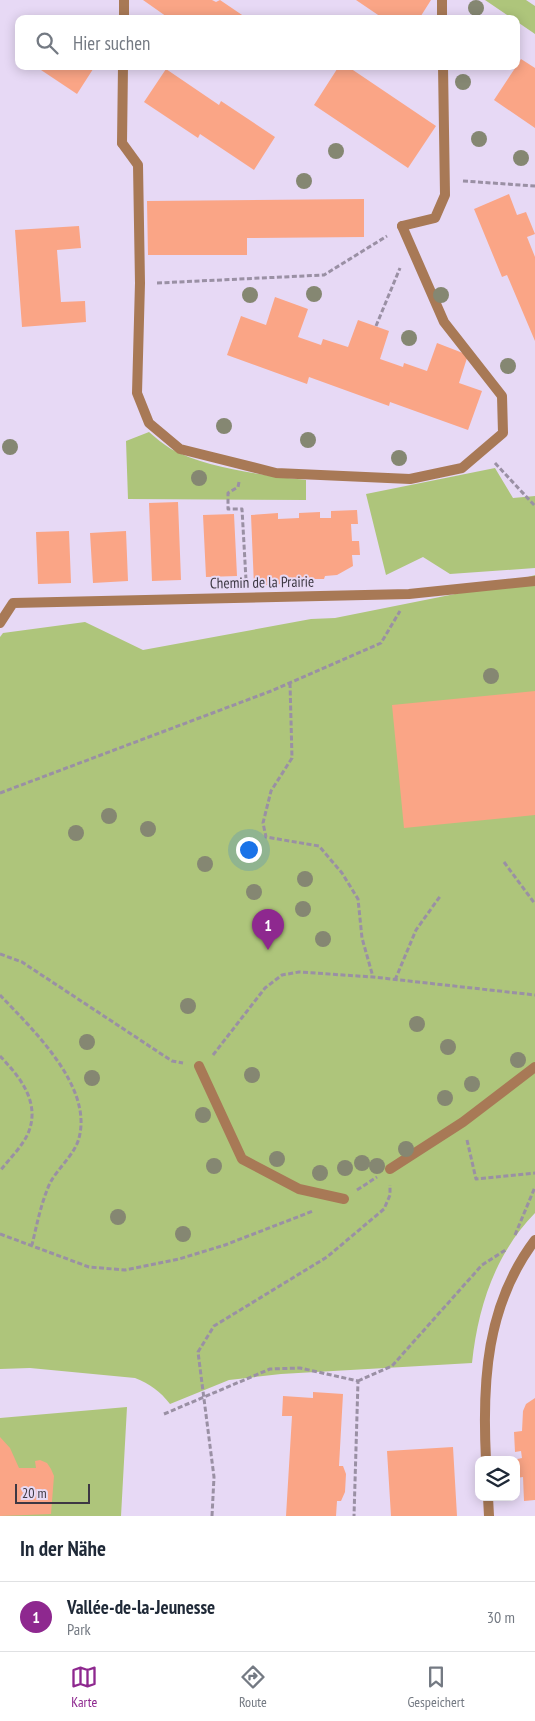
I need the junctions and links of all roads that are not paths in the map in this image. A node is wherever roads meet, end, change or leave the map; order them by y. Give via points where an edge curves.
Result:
1 (124, 0) edge
2 (442, 0) edge
3 (124, 15) edge
4 (442, 15) edge
5 (123, 70) edge
6 (443, 70) edge
7 (535, 581) edge
8 (0, 623) edge
9 (199, 1066) road end
10 (535, 1067) edge
11 (390, 1169) road end
12 (344, 1198) road end
13 (535, 1240) edge
14 (486, 1456) edge
15 (488, 1501) edge
16 (489, 1516) edge

1 - 3 street
2 - 4 street
5 - 6 street via 122,143 138,165 140,284 137,393 149,423 180,449 276,473 410,479 462,468 502,433 502,396 444,322 402,226 435,218 445,195
7 - 8 street, Chemin de la Prairie via 409,594 13,603
9 - 12 street via 242,1159 300,1189
10 - 11 street via 463,1122
13 - 14 street via 503,1294 494,1324 487,1362 484,1409
15 - 16 street

